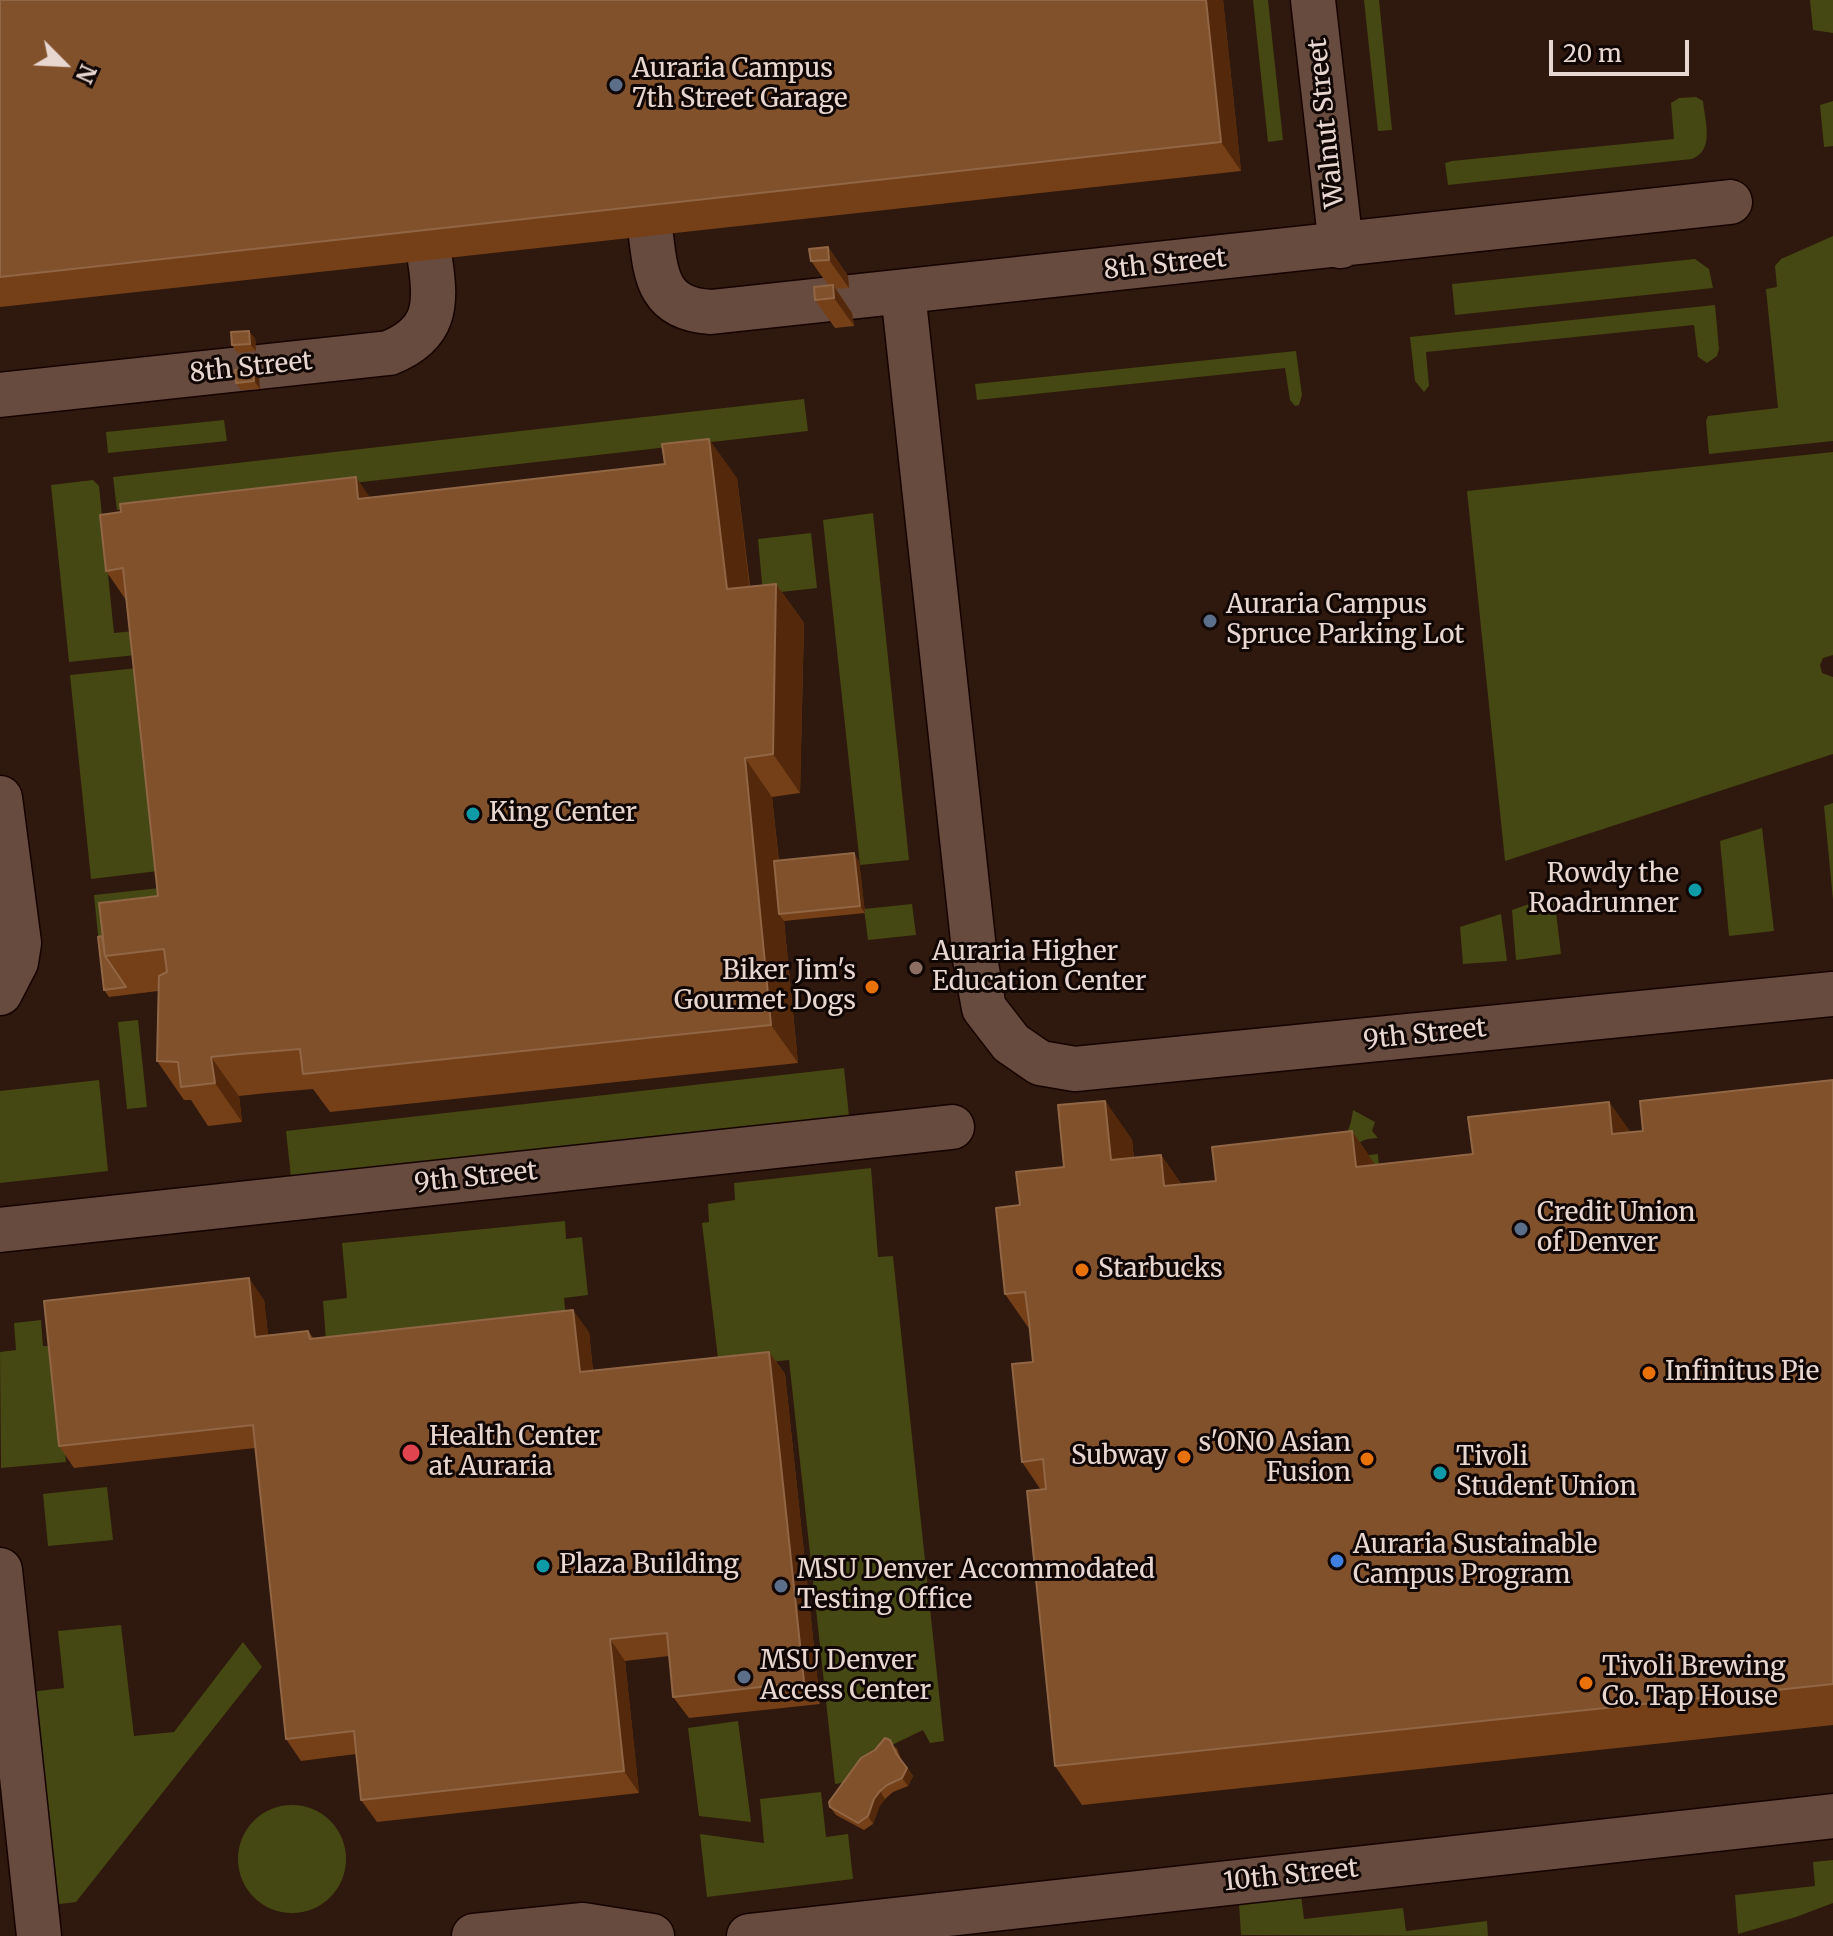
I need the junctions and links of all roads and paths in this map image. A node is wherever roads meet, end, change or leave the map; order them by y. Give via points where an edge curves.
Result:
1 (1313, 0) edge
2 (1730, 202) dead end
3 (651, 236) edge
4 (1341, 246) junction
5 (430, 260) edge
6 (903, 292) junction
7 (0, 395) edge
8 (0, 798) edge
9 (0, 993) edge
10 (1833, 994) edge
11 (952, 1127) dead end
12 (0, 1230) edge
13 (0, 1570) edge
14 (1833, 1816) edge
15 (39, 1936) edge
16 (474, 1936) edge
17 (652, 1936) edge
18 (749, 1936) edge

1 - 4 street, Walnut Street
2 - 4 street, 8th Street
3 - 6 street, 8th Street via 662,288 695,311
4 - 6 street, 8th Street
5 - 7 street, 8th Street via 432,312 418,337 389,353
6 - 10 street, 9th Street via 975,959 984,1008 1020,1051 1040,1063 1075,1069
8 - 9 street via 19,943
11 - 12 street, 9th Street
13 - 15 street
14 - 18 street, 10th Street
16 - 17 street via 583,1925

